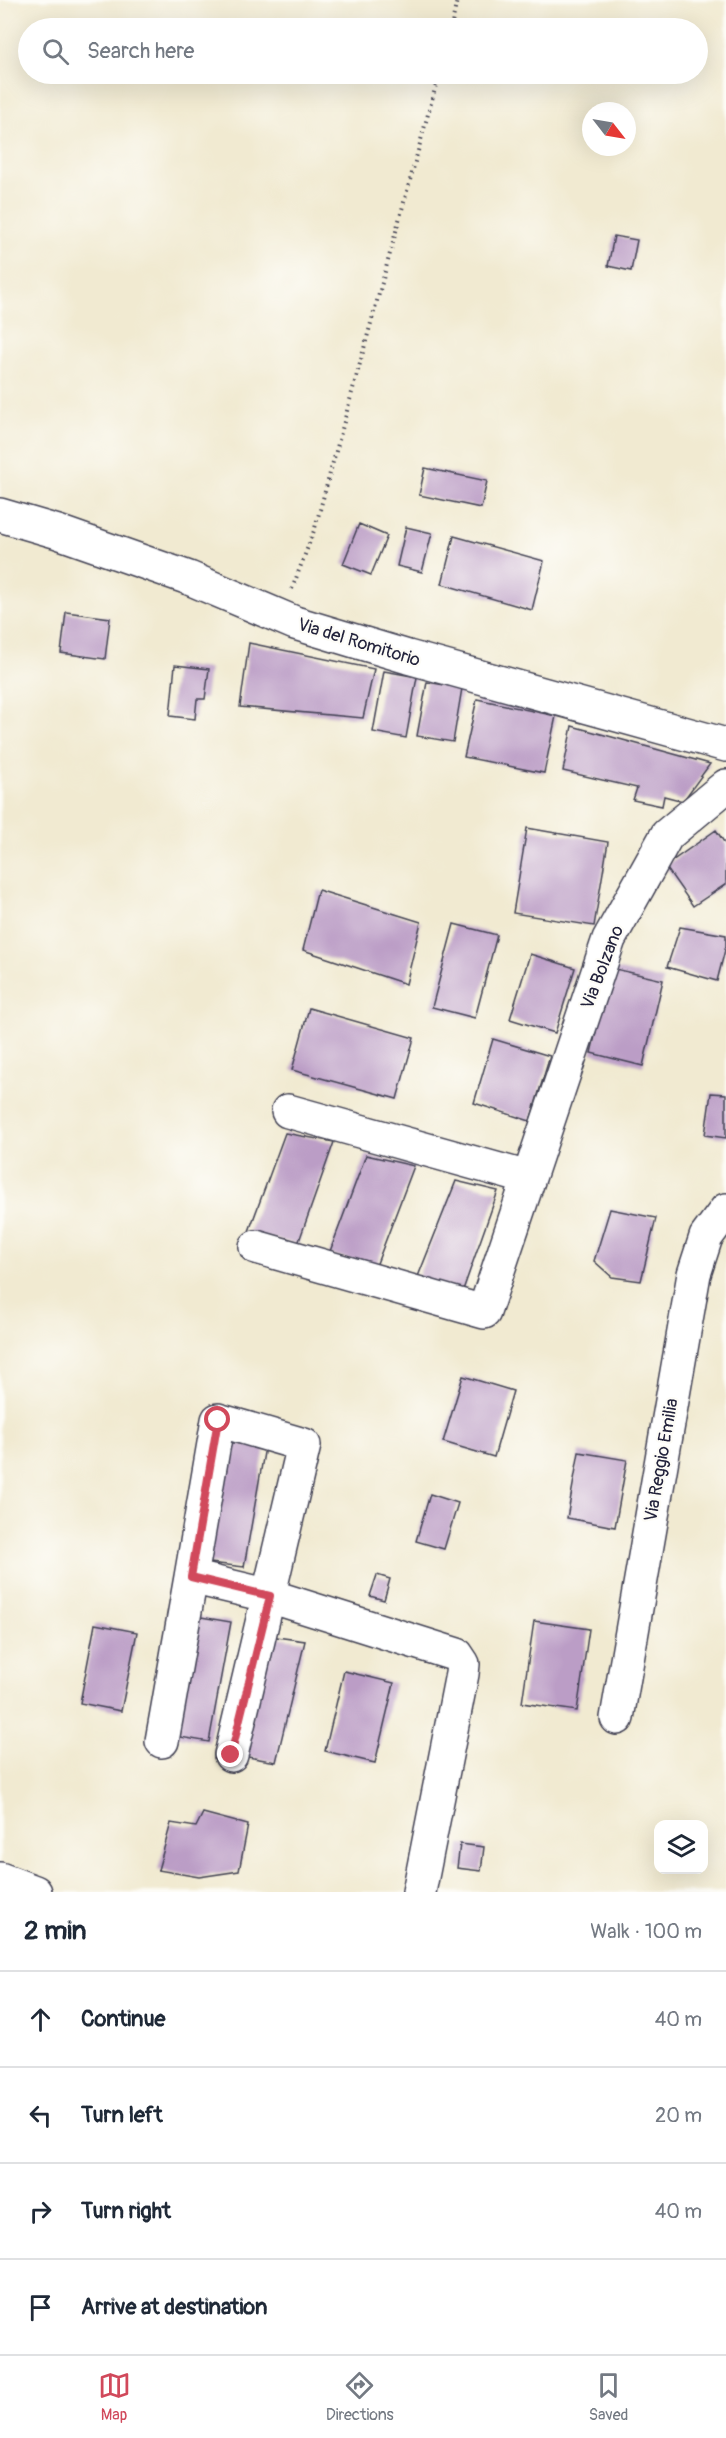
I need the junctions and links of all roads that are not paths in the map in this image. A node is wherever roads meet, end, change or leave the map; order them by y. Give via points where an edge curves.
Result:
1 (0, 515) edge
2 (726, 745) edge
3 (726, 786) edge
4 (288, 1111) dead end
5 (528, 1178) junction
6 (726, 1210) edge
7 (255, 1247) dead end
8 (191, 1577) junction
9 (270, 1596) junction
10 (617, 1718) dead end
11 (162, 1742) dead end
12 (231, 1755) dead end
13 (0, 1879) edge
14 (35, 1892) edge
15 (419, 1892) edge

1 - 2 street, Via del Romitorio via 189,578 284,618 408,657
3 - 5 street, Via Bolzano via 667,834 609,939
4 - 5 street
5 - 7 street, Via Bolzano via 484,1312
6 - 10 street, Via Reggio Emilia via 706,1237 694,1274
8 - 9 street
8 - 9 street via 218,1420 304,1445
8 - 11 street
9 - 12 street
9 - 15 street via 449,1651 461,1659 462,1674
13 - 14 street

